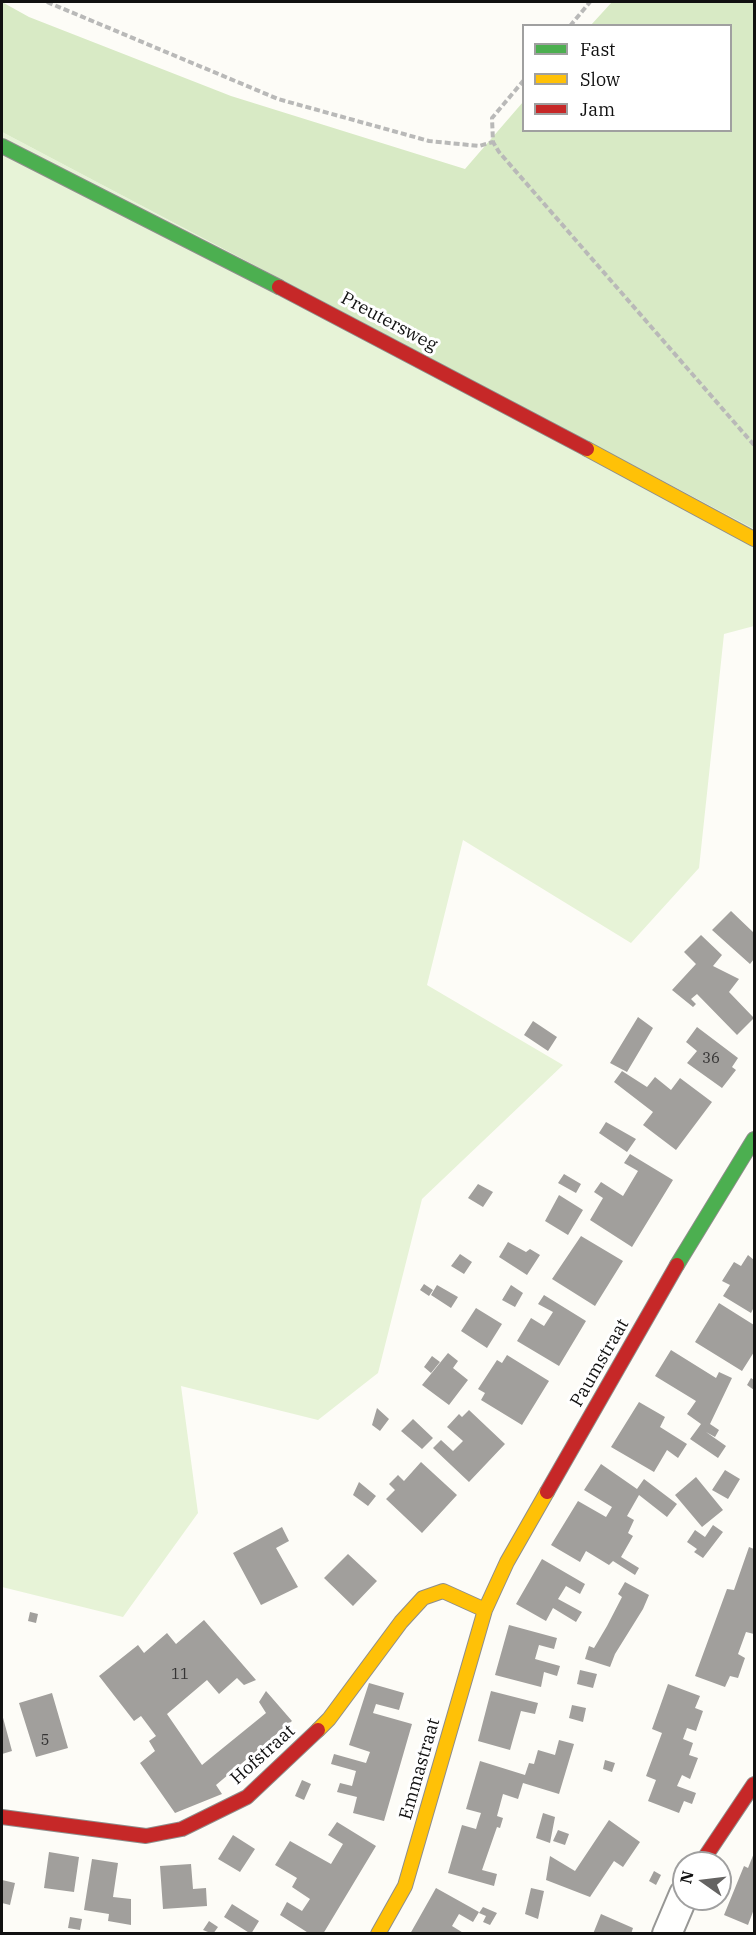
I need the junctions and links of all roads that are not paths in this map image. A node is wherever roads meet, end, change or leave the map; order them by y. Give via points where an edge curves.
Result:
1 (2, 146) edge
2 (754, 539) edge
3 (754, 1138) edge
4 (485, 1610) junction
5 (754, 1788) edge
6 (2, 1817) edge
7 (708, 1851) edge
8 (677, 1911) edge
9 (378, 1934) edge
10 (667, 1934) edge

1 - 2 street, Preutersweg via 397,347
3 - 4 street, Paumstraat via 660,1294 507,1563
4 - 6 street, Hofstraat via 443,1591 423,1598 400,1622 321,1726 247,1797 182,1829 146,1836
4 - 9 street, Emmastraat via 405,1887
5 - 7 street
8 - 10 street

